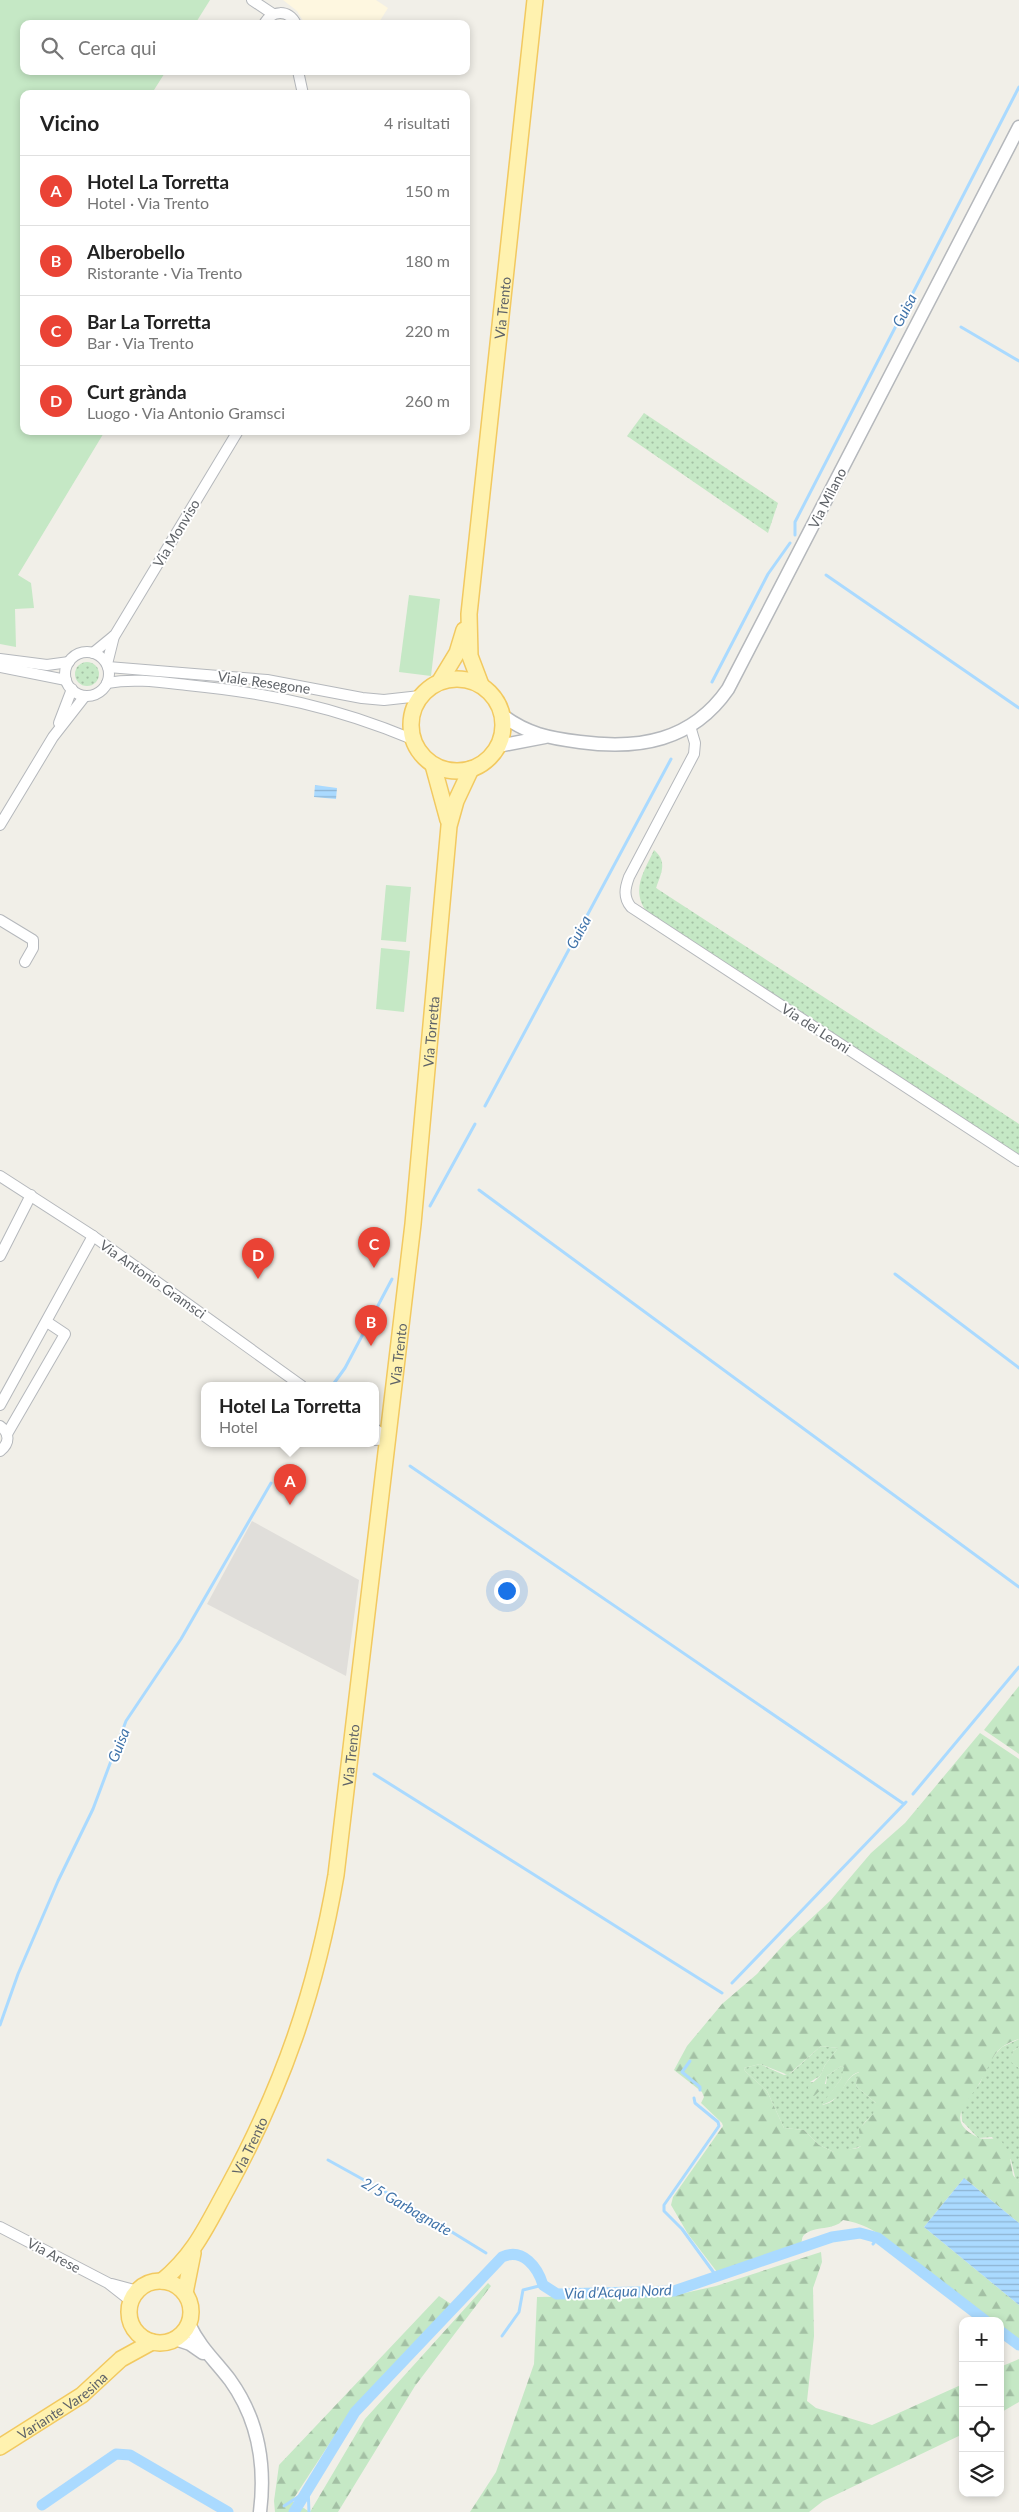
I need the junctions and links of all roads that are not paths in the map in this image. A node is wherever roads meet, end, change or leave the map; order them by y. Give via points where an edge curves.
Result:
1 (535, 0) edge
2 (256, 2) edge
3 (268, 19) edge
4 (292, 20) edge
5 (299, 75) edge
6 (302, 90) edge
7 (1019, 127) edge
8 (236, 435) edge
9 (114, 635) junction
10 (465, 640) junction
11 (93, 653) junction
12 (0, 659) edge
13 (69, 662) junction
14 (107, 665) junction
15 (0, 667) edge
16 (440, 682) junction
17 (107, 683) junction
18 (69, 685) junction
19 (481, 685) junction
20 (85, 696) junction
21 (420, 696) junction
22 (502, 715) junction
23 (690, 726) junction
24 (53, 737) junction
25 (545, 737) junction
26 (412, 739) junction
27 (498, 746) junction
28 (433, 765) junction
29 (471, 769) junction
30 (0, 825) edge
31 (449, 826) junction
32 (0, 920) edge
33 (25, 962) dead end
34 (1019, 1161) edge
35 (0, 1176) edge
36 (31, 1195) junction
37 (93, 1236) junction
38 (412, 1237) joint
39 (0, 1256) edge
40 (47, 1322) junction
41 (296, 1382) edge
42 (0, 1405) edge
43 (4, 1430) edge
44 (382, 1439) edge
45 (0, 1451) edge
46 (0, 2227) edge
47 (194, 2249) junction
48 (162, 2281) junction
49 (185, 2293) junction
50 (134, 2296) junction
51 (189, 2324) junction
52 (134, 2328) junction
53 (175, 2340) junction
54 (152, 2342) junction
55 (207, 2356) junction
56 (121, 2359) junction
57 (0, 2447) edge
58 (260, 2512) edge

1 - 10 main road, Via Trento
2 - 3 street
3 - 4 street via 286,14
5 - 6 street
7 - 23 street, Via Milano via 728,688 713,707
8 - 9 street, Via Monviso
9 - 11 street, Via Monviso
9 - 14 street, Via Monviso
10 - 16 main road
10 - 19 main road
11 - 13 street via 82,653
11 - 14 street
12 - 13 street via 47,665
13 - 18 street via 66,669
14 - 17 street
14 - 21 street, Viale Resegone via 267,680 362,698 384,700
15 - 18 street
16 - 19 main road via 461,679
16 - 21 main road
17 - 20 street via 98,693
17 - 26 street, Viale Resegone via 137,680 280,696 374,723
18 - 20 street
18 - 24 street
19 - 22 main road via 494,698
20 - 24 street
21 - 26 main road via 411,717
22 - 25 street
22 - 27 main road via 503,731
23 - 25 street, Via Milano via 654,740 629,745 602,745
23 - 34 street, Via dei Leoni via 695,743 694,754 626,887 626,898 631,908
24 - 30 street
25 - 27 street
26 - 28 main road
27 - 29 main road via 487,760
28 - 29 main road via 452,771
28 - 31 main road, Via Torretta
29 - 31 main road, Via Torretta
31 - 38 main road, Via Torretta
32 - 33 street via 33,940 34,948
35 - 36 street, Via Antonio Gramsci
36 - 37 street, Via Antonio Gramsci
36 - 39 street
37 - 40 street
37 - 41 street, Via Antonio Gramsci
38 - 44 main road, Via Trento
40 - 42 street
40 - 43 street via 65,1334
43 - 45 street via 7,1442
44 - 47 main road, Via Trento via 336,1876 324,1938 309,1999 278,2086
46 - 50 street, Via Arese
47 - 48 main road, Via Trento
47 - 49 main road, Via Trento
48 - 49 main road
48 - 50 main road, Via Trento via 149,2283
49 - 51 main road, Via Trento via 191,2305
50 - 52 main road via 129,2310
51 - 53 main road
51 - 55 street, Via Trento
52 - 54 main road via 140,2336
52 - 56 main road, Variante Varesina
53 - 54 main road, Via Trento
53 - 55 street, Via Trento via 190,2344
54 - 56 main road, Variante Varesina
55 - 58 street, Via Trento via 240,2395 255,2430 263,2475
56 - 57 main road, Variante Varesina via 82,2395

